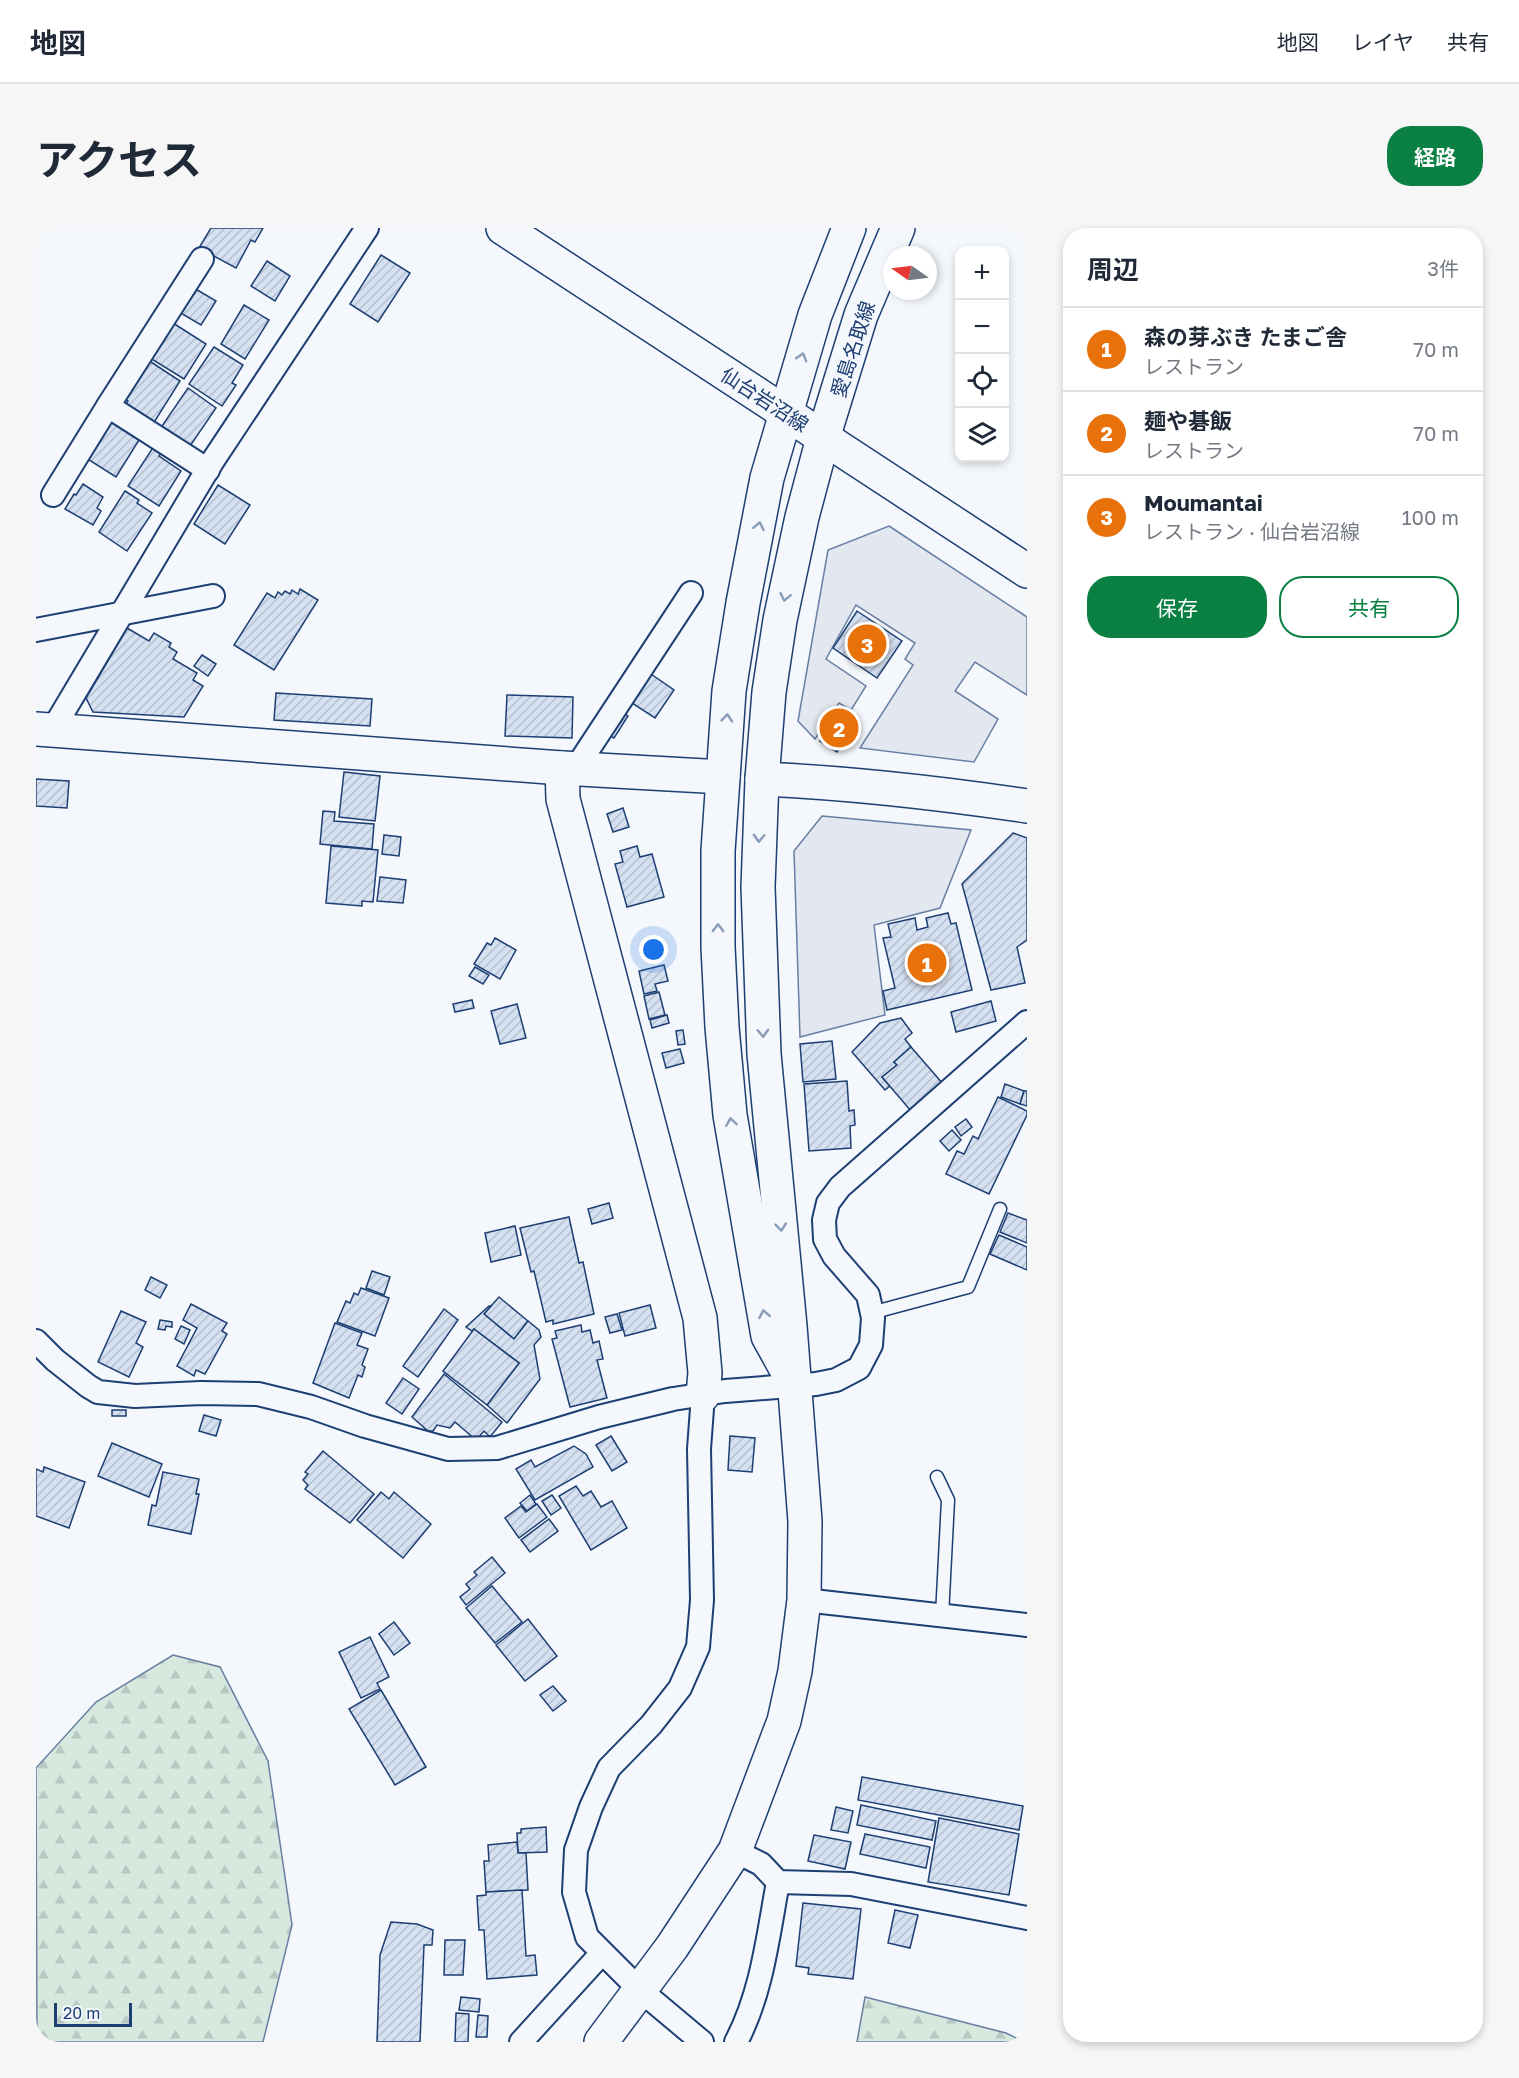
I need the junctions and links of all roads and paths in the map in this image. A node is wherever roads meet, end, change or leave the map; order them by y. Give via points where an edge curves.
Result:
1 (367, 228) edge
2 (503, 228) edge
3 (849, 228) edge
4 (898, 228) edge
5 (202, 259) dead end
6 (108, 406) junction
7 (785, 413) junction
8 (824, 438) junction
9 (208, 470) junction
10 (52, 495) dead end
11 (1027, 572) edge
12 (691, 593) dead end
13 (213, 596) dead end
14 (121, 615) junction
15 (36, 630) edge
16 (45, 729) edge
17 (569, 768) junction
18 (723, 777) junction
19 (762, 779) junction
20 (1027, 806) edge
21 (1027, 1022) edge
22 (1000, 1209) dead end
23 (871, 1313) junction
24 (36, 1341) edge
25 (795, 1387) junction
26 (703, 1395) junction
27 (938, 1477) dead end
28 (804, 1600) junction
29 (942, 1616) junction
30 (1027, 1625) edge
31 (735, 1851) junction
32 (778, 1882) junction
33 (1027, 1918) edge
34 (602, 1953) junction
35 (639, 1990) junction
36 (522, 2042) edge
37 (601, 2042) edge
38 (702, 2042) edge
39 (736, 2042) edge

1 - 9 street
2 - 7 street, 仙台岩沼線
7 -> 3 street via 815,315
4 - 8 street, 愛島名取線 via 861,315
5 - 6 street
6 - 9 street
6 - 10 street
7 - 8 street, 仙台岩沼線
18 -> 7 street via 729,691 743,603 767,478
8 - 11 street, 仙台岩沼線
8 -> 19 street, 愛島名取線 via 780,620
9 - 14 street
12 - 17 street
13 - 14 street
14 - 15 street
14 - 16 street
16 - 17 street
17 - 18 street
17 - 26 street via 563,799 700,1318
25 -> 18 street via 768,1336 730,1115 718,947
19 - 20 street via 912,790
19 -> 25 street, 愛島名取線 via 758,887 764,1054
21 - 23 street via 840,1187 828,1203 825,1239 834,1256 868,1295
22 - 23 lane via 968,1287
23 - 25 street via 871,1344 859,1368 836,1380
24 - 26 street via 54,1360 98,1392 135,1396 258,1394 448,1449 497,1448 599,1418
25 - 26 street
25 - 28 street, 愛島名取線 via 805,1521
26 - 34 street via 699,1449 702,1600 698,1647 680,1688 609,1768 576,1850 574,1892 587,1937
27 - 29 lane via 948,1500
28 - 29 street
28 - 31 street, 愛島名取線 via 784,1721
29 - 30 street
31 - 32 street via 761,1864
31 - 35 street, 愛島名取線
32 - 33 street via 851,1884
32 - 39 street via 764,1963 748,2020
34 - 35 street
34 - 36 street
35 - 37 street, 愛島名取線
35 - 38 street

